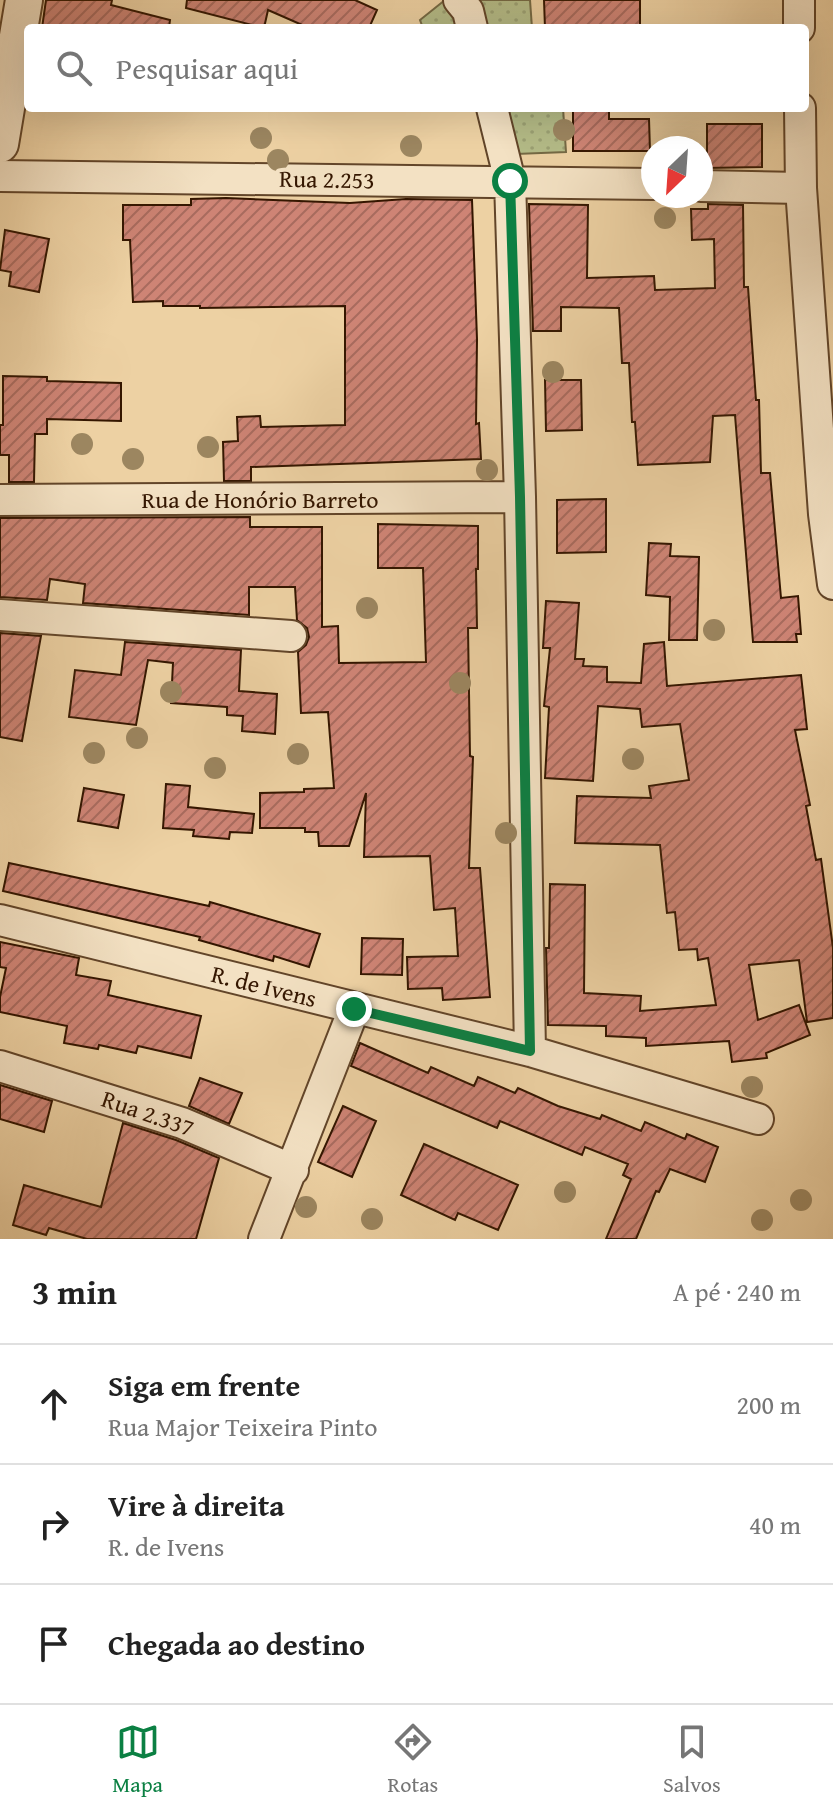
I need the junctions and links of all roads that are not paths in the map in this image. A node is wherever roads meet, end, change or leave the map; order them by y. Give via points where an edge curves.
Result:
1 (24, 0) edge
2 (459, 0) edge
3 (799, 0) edge
4 (471, 24) edge
5 (799, 24) edge
6 (493, 112) edge
7 (800, 112) edge
8 (0, 144) edge
9 (0, 176) edge
10 (510, 181) junction
11 (641, 184) edge
12 (713, 186) edge
13 (801, 188) junction
14 (520, 497) junction
15 (0, 500) edge
16 (829, 513) edge
17 (833, 584) edge
18 (0, 615) edge
19 (291, 636) dead end
20 (0, 920) edge
21 (354, 1009) junction
22 (530, 1051) junction
23 (0, 1066) edge
24 (758, 1119) dead end
25 (293, 1170) junction
26 (264, 1239) edge

1 - 8 street
2 - 4 street
3 - 5 street
6 - 10 street
7 - 13 street
9 - 10 street, Rua 2.253
10 - 11 street, Rua 2.253
10 - 14 street
12 - 13 street
13 - 16 street
14 - 15 street, Rua de Honório Barreto
14 - 22 street
16 - 17 street
18 - 19 street
20 - 21 street, R. de Ivens
21 - 22 street, R. de Ivens
21 - 25 street
22 - 24 street, R. de Ivens
23 - 25 street, Rua 2.337 via 182,1123
25 - 26 street

